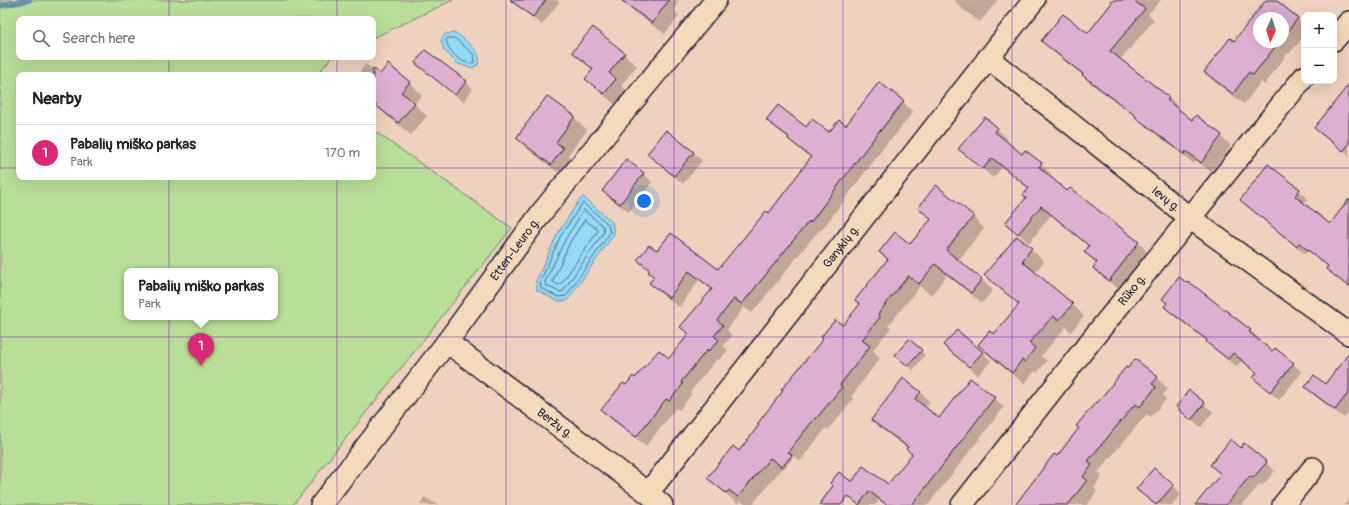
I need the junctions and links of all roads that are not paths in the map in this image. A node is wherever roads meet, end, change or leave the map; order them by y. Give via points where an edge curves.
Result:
1 (716, 0) edge
2 (1034, 0) edge
3 (1349, 22) edge
4 (1337, 36) edge
5 (988, 58) junction
6 (1301, 82) edge
7 (1190, 218) junction
8 (1349, 334) edge
9 (446, 342) junction
10 (1313, 468) dead end
11 (655, 499) edge
12 (321, 505) edge
13 (962, 505) edge
14 (1283, 505) edge

1 - 9 street, Etten-Leuro g. via 542,212
2 - 5 street, Ganyklų g.
3 - 4 street
5 - 7 street, Ievų g.
5 - 11 street, Ganyklų g.
6 - 7 street, Rūko g.
7 - 8 street, Ievų g.
7 - 13 street, Rūko g.
9 - 11 street, Beržų g.
9 - 12 street, Etten-Leuro g.
10 - 14 street

